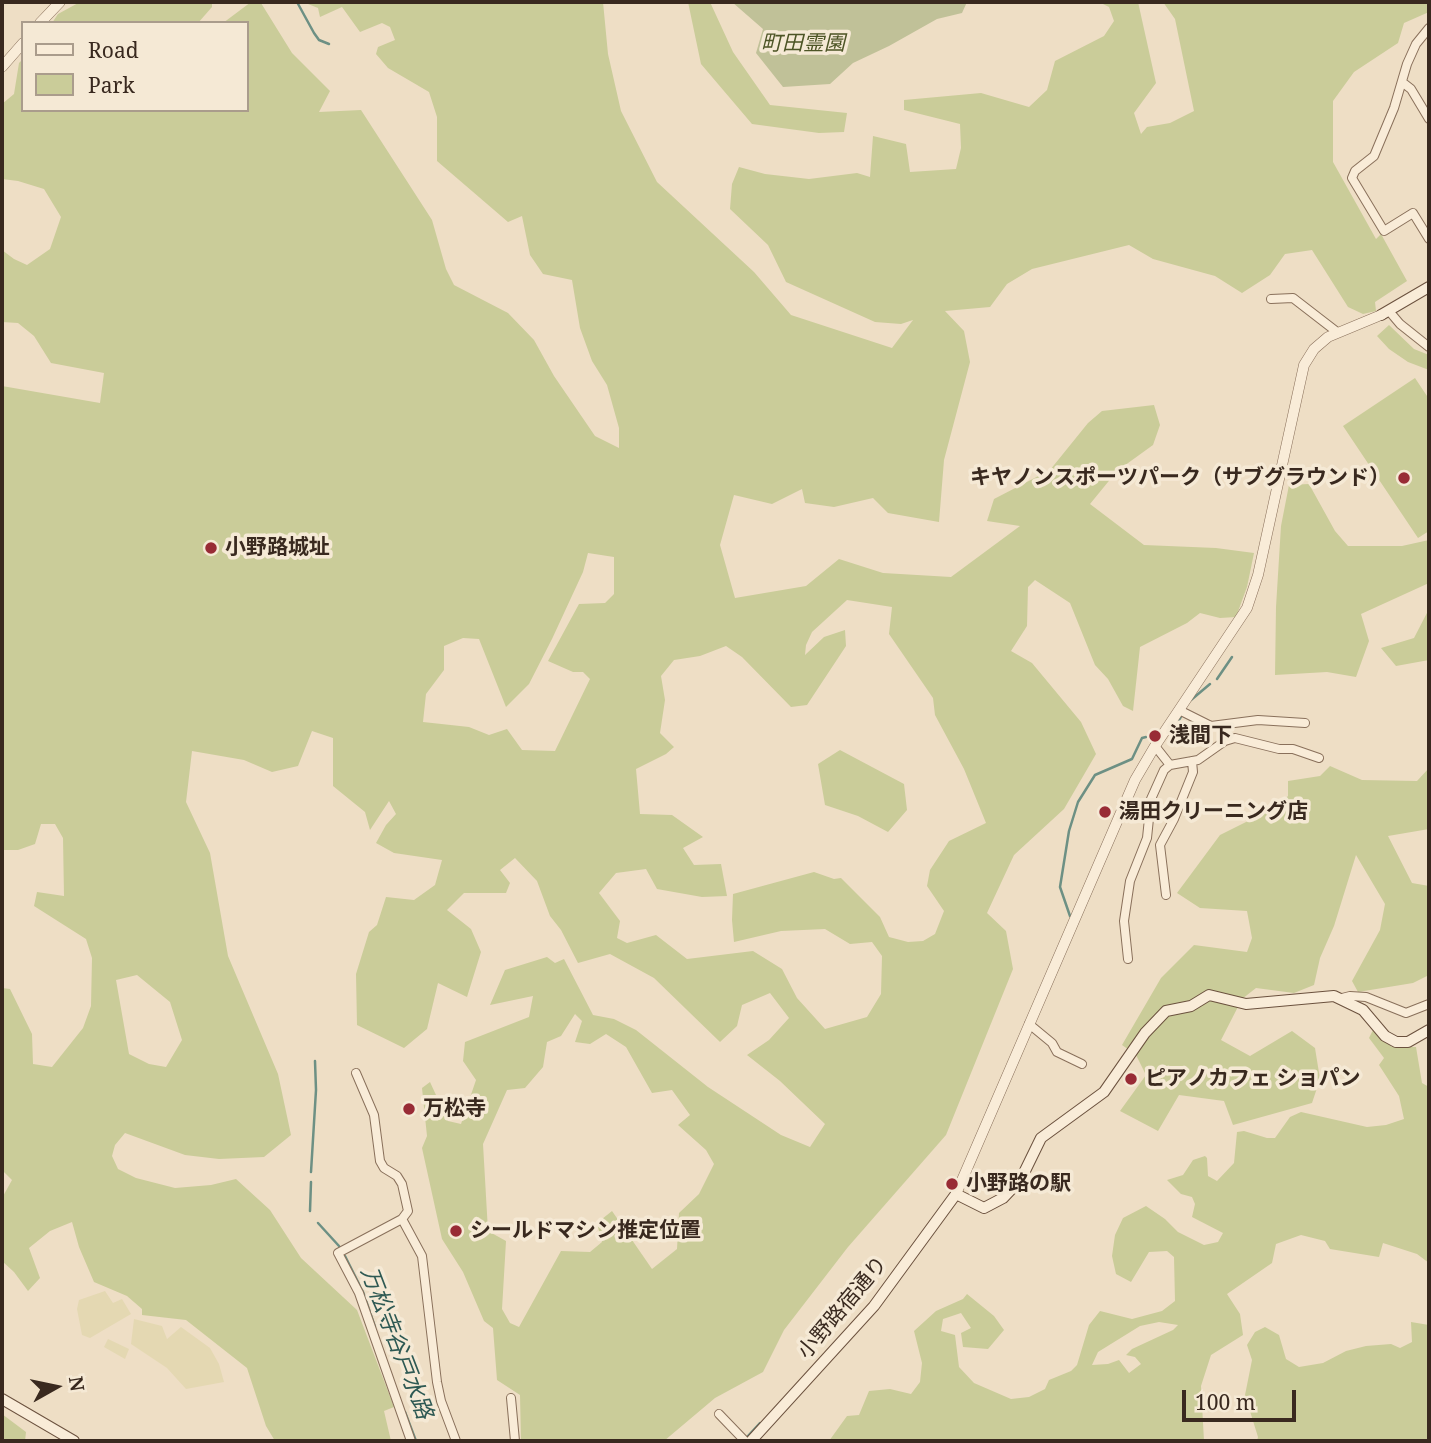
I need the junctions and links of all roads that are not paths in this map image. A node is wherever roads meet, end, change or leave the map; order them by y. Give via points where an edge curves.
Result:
1 (58, 2) edge
2 (42, 21) edge
3 (1429, 28) edge
4 (21, 45) edge
5 (2, 67) edge
6 (1402, 82) junction
7 (1428, 114) edge
8 (1429, 239) edge
9 (1429, 287) edge
10 (1271, 299) dead end
11 (1385, 313) junction
12 (1337, 332) junction
13 (1429, 347) edge
14 (1179, 710) junction
15 (1305, 723) dead end
16 (1154, 746) junction
17 (1319, 758) dead end
18 (1192, 761) junction
19 (1170, 765) junction
20 (1166, 895) dead end
21 (1128, 959) dead end
22 (1342, 998) junction
23 (1429, 1004) edge
24 (1029, 1024) junction
25 (1429, 1030) edge
26 (1082, 1064) dead end
27 (356, 1073) dead end
28 (956, 1194) junction
29 (402, 1219) junction
30 (511, 1398) dead end
31 (2, 1399) edge
32 (719, 1414) dead end
33 (74, 1441) edge
34 (411, 1441) edge
35 (456, 1441) edge
36 (515, 1441) edge
37 (745, 1441) edge
38 (751, 1441) edge

1 - 2 street
3 - 6 street via 1416,44
4 - 5 street
6 - 7 street
6 - 8 street via 1374,156 1352,178 1384,231 1413,213
9 - 11 main road
10 - 12 street via 1293,298
11 - 12 street
11 - 13 street
12 - 14 street via 1321,342 1304,365 1247,608
14 - 15 street via 1211,726 1258,720
14 - 16 street
16 - 19 street
16 - 24 street
17 - 18 street via 1235,738
18 - 19 street
18 - 20 street via 1193,772 1160,845
19 - 21 street via 1151,799 1147,838 1130,881 1124,921
22 - 23 street via 1366,998 1406,1013
22 - 25 main road via 1363,1010 1392,1041 1405,1043
22 - 28 main road via 1246,1004 1211,995 1191,1006 1166,1011 1145,1032 1108,1088 1041,1138 1021,1179 1003,1198 984,1208
24 - 26 street via 1057,1052
24 - 28 street
27 - 29 street via 374,1115 380,1161 401,1184 408,1210
28 - 38 main road, 小野路宿通り via 874,1306
29 - 34 street via 338,1253 359,1293
29 - 35 street via 422,1256 437,1382
30 - 36 street
31 - 33 main road
32 - 37 street

